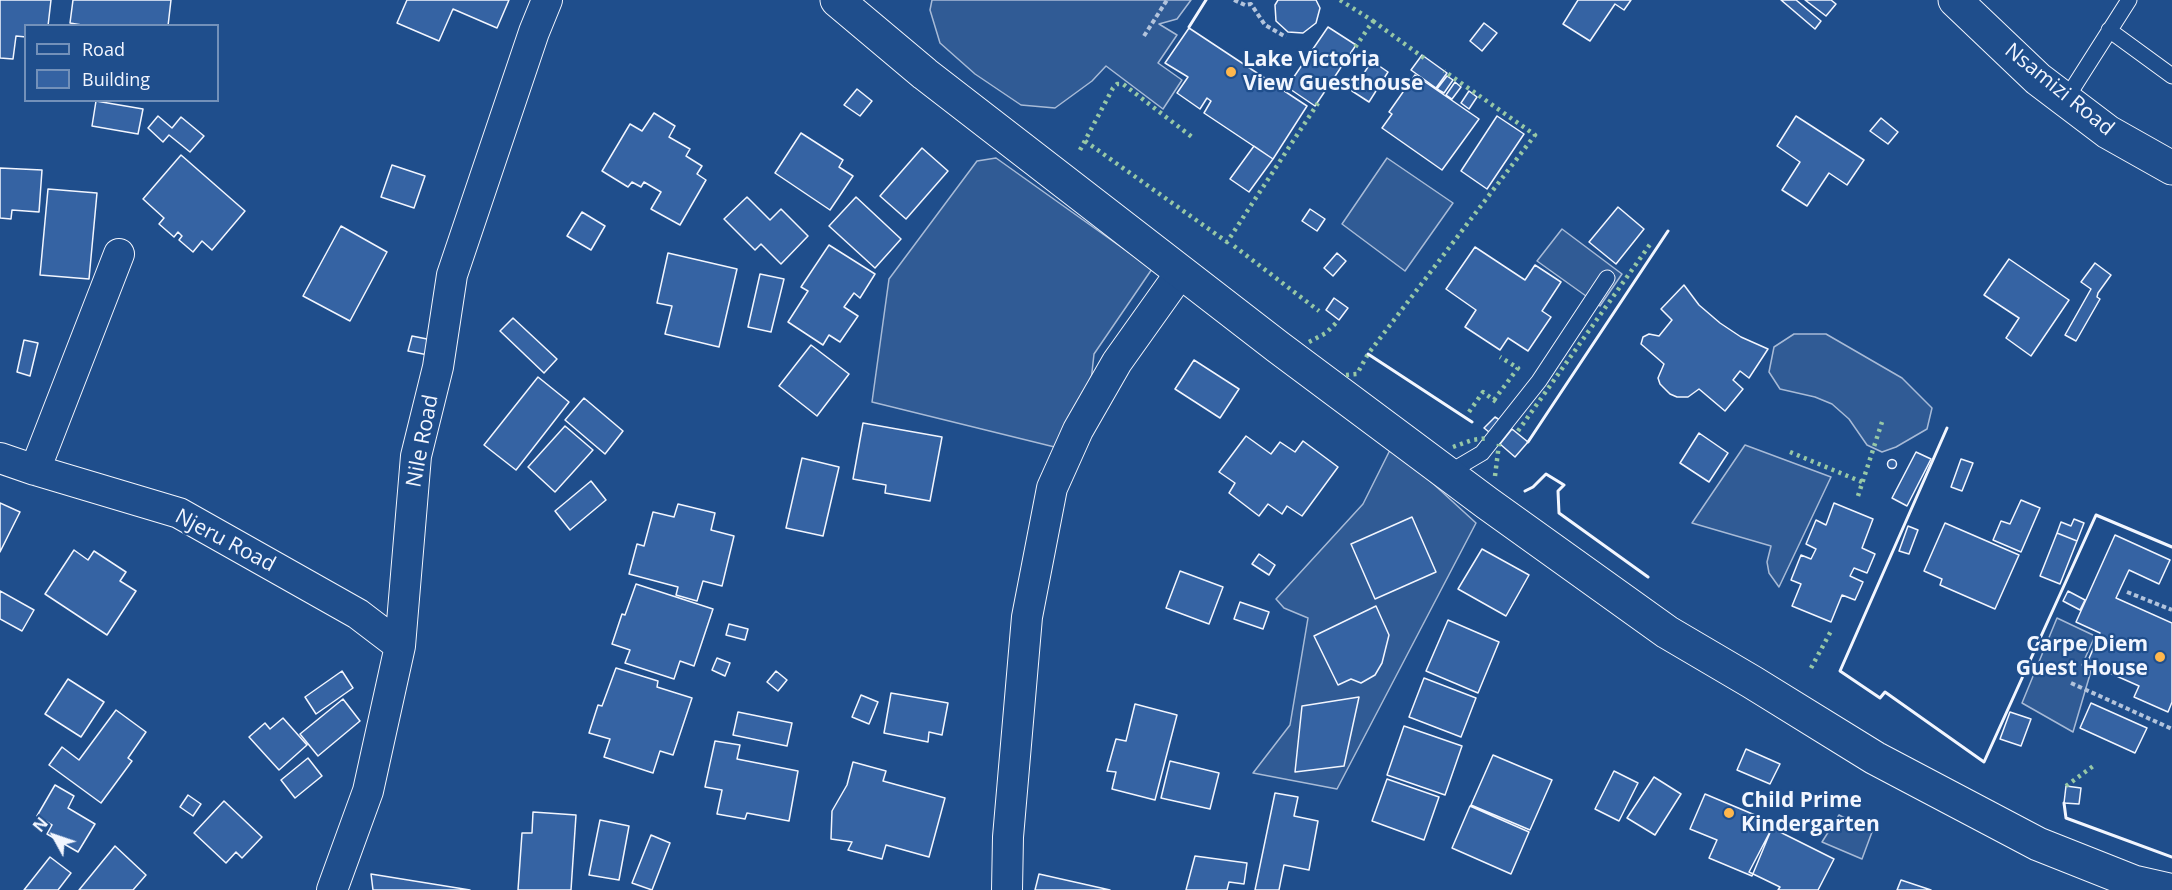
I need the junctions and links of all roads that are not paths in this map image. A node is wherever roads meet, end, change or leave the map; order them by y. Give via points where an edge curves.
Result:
1 (548, 0) edge
2 (837, 0) edge
3 (2128, 0) edge
4 (1962, 2) edge
5 (2109, 30) junction
6 (2172, 76) edge
7 (2066, 99) junction
8 (2172, 168) edge
9 (119, 254) dead end
10 (1181, 272) junction
11 (1607, 278) dead end
12 (0, 458) edge
13 (35, 470) junction
14 (1448, 473) junction
15 (400, 646) junction
16 (2132, 886) edge
17 (332, 890) edge
18 (1007, 890) edge
19 (2169, 890) edge

1 - 15 street, Nile Road via 452,274 438,367 416,456
2 - 10 street via 925,74
3 - 5 lane
4 - 7 street, Nsamizi Road via 2038,79
5 - 6 lane
5 - 7 lane
7 - 8 street, Nsamizi Road via 2108,132
9 - 13 street
10 - 14 street
10 - 18 street via 1117,362 1078,430 1052,488 1027,617
11 - 14 lane via 1539,381 1482,453
12 - 13 street, Njeru Road
13 - 15 street, Njeru Road via 180,513 358,614
14 - 16 street via 1667,632 1875,758 2038,844
15 - 17 street, Nile Road via 368,791
16 - 19 street

